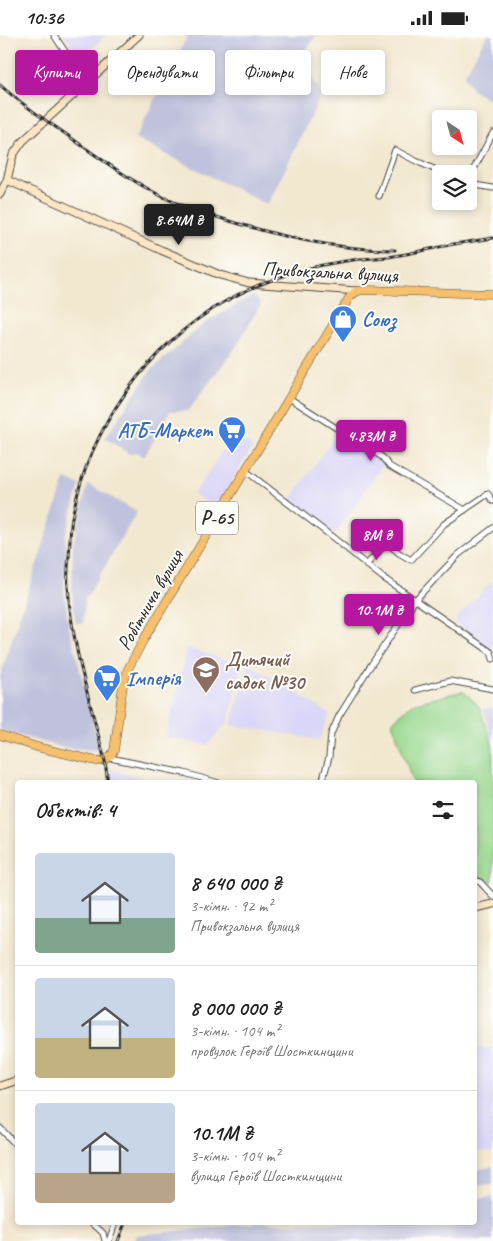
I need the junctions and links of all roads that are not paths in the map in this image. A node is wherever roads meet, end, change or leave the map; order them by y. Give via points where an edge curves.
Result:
1 (54, 35) edge
2 (139, 35) edge
3 (64, 50) edge
4 (98, 72) edge
5 (73, 95) edge
6 (493, 133) edge
7 (476, 165) edge
8 (432, 168) edge
9 (7, 180) junction
10 (477, 185) edge
11 (493, 188) edge
12 (0, 194) edge
13 (380, 197) dead end
14 (357, 291) junction
15 (493, 294) edge
16 (289, 398) junction
17 (246, 471) junction
18 (493, 501) edge
19 (463, 509) junction
20 (493, 528) edge
21 (366, 565) junction
22 (415, 600) junction
23 (493, 659) edge
24 (493, 689) edge
25 (415, 690) dead end
26 (0, 735) edge
27 (110, 758) junction
28 (208, 780) edge
29 (323, 780) edge
30 (477, 881) edge
31 (493, 895) edge
32 (493, 904) edge
33 (477, 908) edge
34 (15, 1081) edge
35 (0, 1086) edge
36 (0, 1128) edge
37 (15, 1144) edge
38 (94, 1225) edge
39 (113, 1225) edge
40 (105, 1241) edge
41 (109, 1241) edge

1 - 3 street
2 - 4 main road
5 - 9 main road via 23,141 13,155
6 - 7 street
8 - 13 street via 395,150
9 - 12 main road
9 - 14 main road, Привокзальна вулиця via 220,275 249,283
10 - 11 street
14 - 15 main road, Привокзальна вулиця
14 - 16 main road, Робітнича вулиця / Р-65 via 349,298
16 - 17 main road, Робітнича вулиця / Р-65
16 - 19 street via 382,457 389,466
17 - 21 street
17 - 27 main road, Робітнича вулиця / Р-65 via 128,669 114,751
18 - 19 street via 488,494
19 - 21 street via 444,524 411,560 387,543
20 - 22 street via 458,555
21 - 22 street
22 - 23 street via 491,652
22 - 29 street via 330,733 329,757
24 - 25 street via 450,681
26 - 27 main road via 96,761
27 - 28 street
30 - 31 street
32 - 33 main road
34 - 35 main road
36 - 37 street
38 - 40 street via 103,1233
39 - 41 street

